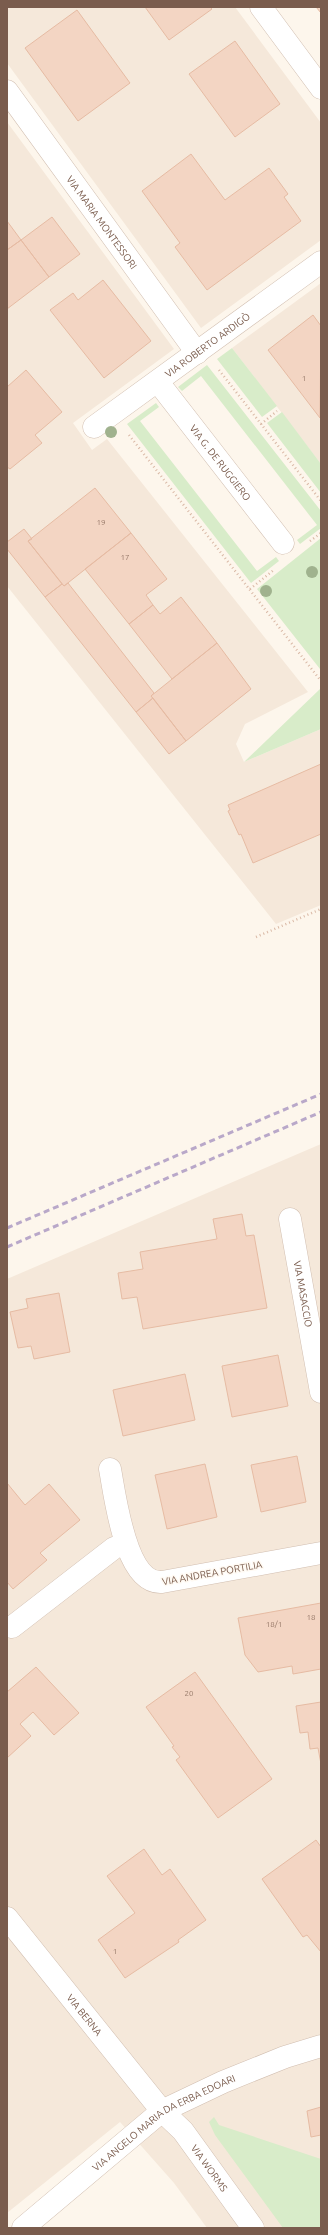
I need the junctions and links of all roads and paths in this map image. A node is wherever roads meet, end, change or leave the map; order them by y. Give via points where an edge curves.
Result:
1 (261, 7) edge
2 (321, 88) edge
3 (7, 91) edge
4 (321, 262) edge
5 (200, 351) junction
6 (158, 382) junction
7 (277, 411) dead end
8 (113, 414) junction
9 (261, 424) junction
10 (94, 428) dead end
11 (321, 501) edge
12 (284, 544) dead end
13 (321, 681) edge
14 (321, 909) edge
15 (256, 938) dead end
16 (290, 1219) dead end
17 (321, 1392) edge
18 (110, 1469) dead end
19 (125, 1544) junction
20 (321, 1554) edge
21 (12, 1627) dead end
22 (7, 1918) edge
23 (321, 2046) edge
24 (162, 2110) junction
25 (23, 2228) edge
26 (253, 2228) edge

1 - 2 street
3 - 5 street, VIA MARIA MONTESSORI
4 - 5 street, VIA ROBERTO ARDIGÒ
5 - 6 street, VIA ROBERTO ARDIGÒ
5 - 9 path
6 - 8 street, VIA ROBERTO ARDIGÒ
6 - 12 street, VIA G. DE RUGGIERO
7 - 9 path
8 - 10 street, VIA ROBERTO ARDIGÒ
8 - 13 path
9 - 11 path
14 - 15 path
16 - 17 street, VIA MASACCIO
18 - 19 street, VIA ANDREA PORTILIA
19 - 20 street, VIA ANDREA PORTILIA via 132,1558 146,1575 158,1582
19 - 21 street via 114,1548
22 - 24 street, VIA BERNA
23 - 24 street, VIA ANGELO MARIA DA ERBA EDOARI via 230,2079
24 - 25 street, VIA ANGELO MARIA DA ERBA EDOARI
24 - 26 street, VIA WORMS via 183,2131

